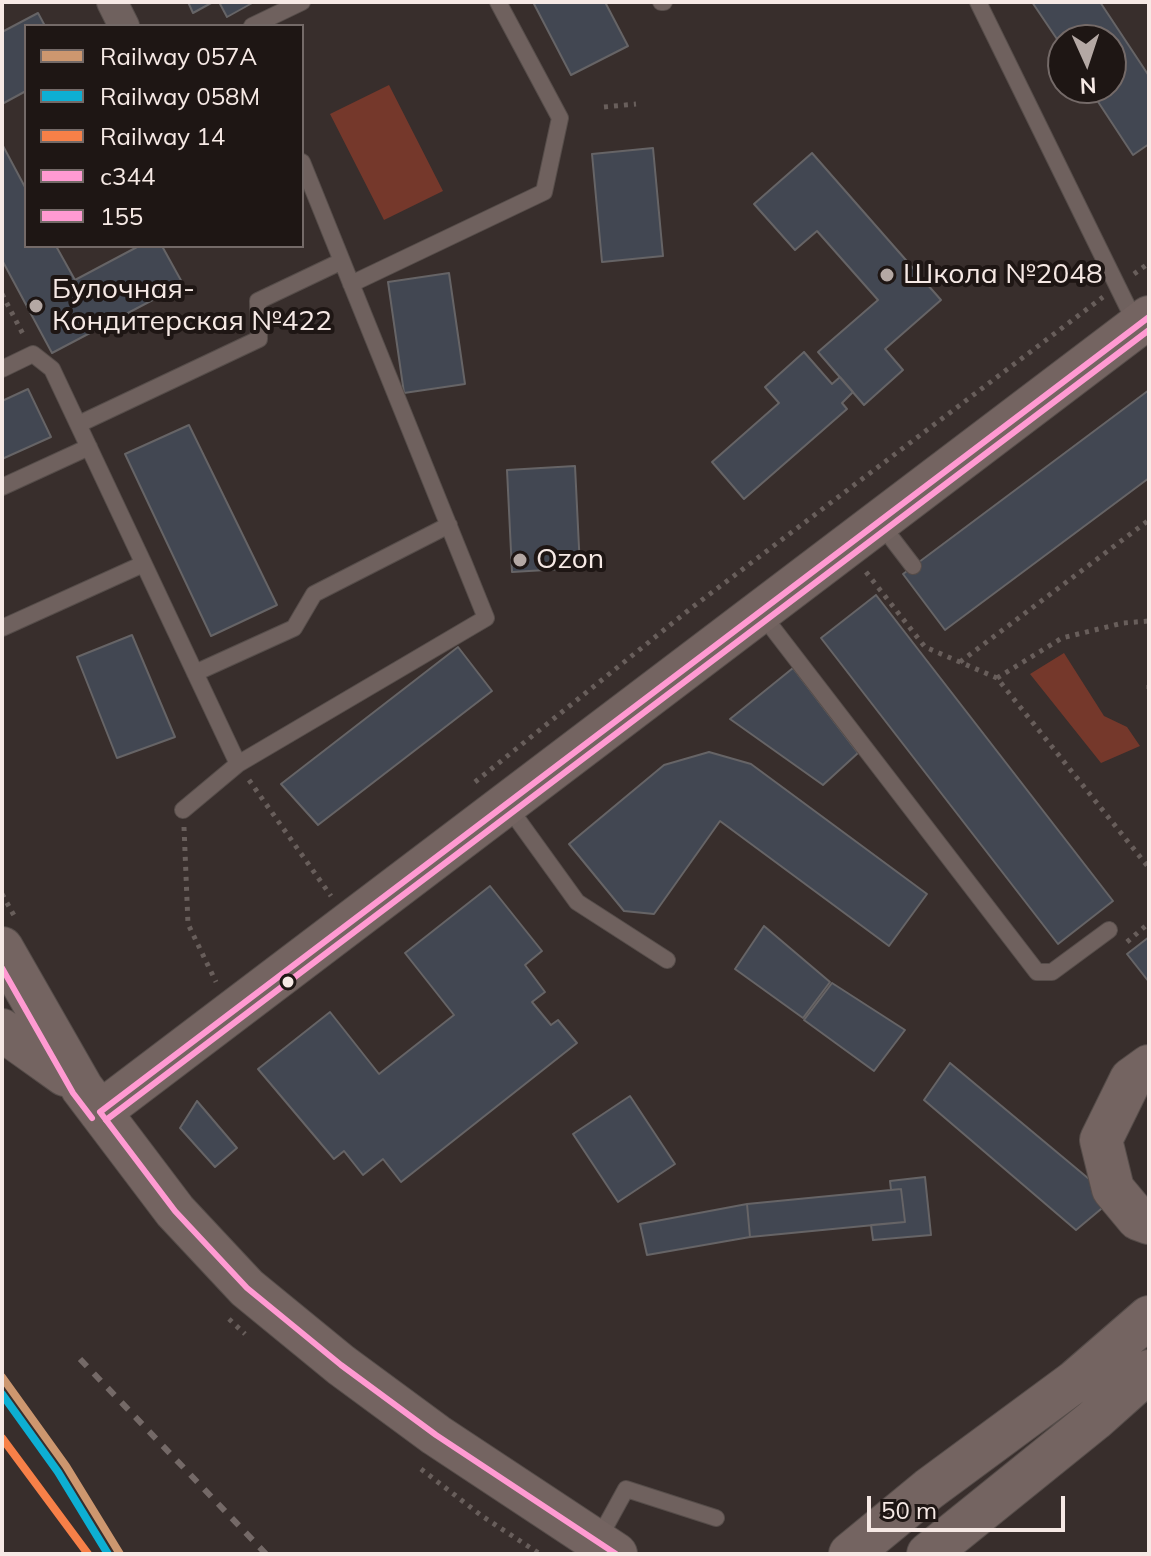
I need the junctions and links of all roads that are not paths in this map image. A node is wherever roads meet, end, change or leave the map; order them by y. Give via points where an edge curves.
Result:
1 (112, 2) edge
2 (302, 2) edge
3 (498, 2) edge
4 (978, 2) edge
5 (123, 24) edge
6 (256, 24) edge
7 (304, 167) edge
8 (342, 261) junction
9 (351, 284) junction
10 (1143, 321) edge
11 (2, 369) edge
12 (79, 424) junction
13 (89, 447) junction
14 (2, 487) edge
15 (879, 521) junction
16 (449, 525) junction
17 (141, 565) junction
18 (913, 566) dead end
19 (760, 611) junction
20 (2, 628) edge
21 (195, 673) junction
22 (238, 764) junction
23 (506, 803) junction
24 (183, 810) road end
25 (1109, 930) dead end
26 (10, 935) edge
27 (667, 960) dead end
28 (2, 1030) edge
29 (1149, 1066) edge
30 (91, 1100) junction
31 (1149, 1223) edge
32 (1149, 1317) edge
33 (1149, 1371) edge
34 (716, 1518) dead end
35 (607, 1548) edge
36 (850, 1554) edge
37 (928, 1554) edge

1 - 5 street
2 - 6 lane
3 - 9 lane via 560,118 544,192
4 - 10 lane via 1118,286
7 - 8 lane
8 - 9 lane
8 - 12 lane via 258,301 259,339
9 - 16 lane
10 - 15 street
11 - 12 lane via 33,354 52,369
12 - 13 lane
13 - 14 lane
13 - 17 lane
15 - 18 lane
15 - 19 street
16 - 21 lane via 314,594 294,628
16 - 22 lane via 486,618
17 - 20 lane
17 - 21 lane
19 - 23 street
19 - 25 lane via 1037,972 1052,972
21 - 22 lane
22 - 24 lane
23 - 27 lane via 577,902
23 - 30 street
26 - 30 street
28 - 30 street via 30,1046
29 - 31 street via 1131,1079 1101,1140 1113,1189 1138,1219
30 - 35 street via 175,1211 247,1288 436,1435
32 - 36 street via 1074,1382
33 - 37 street
34 - 35 lane via 626,1489

